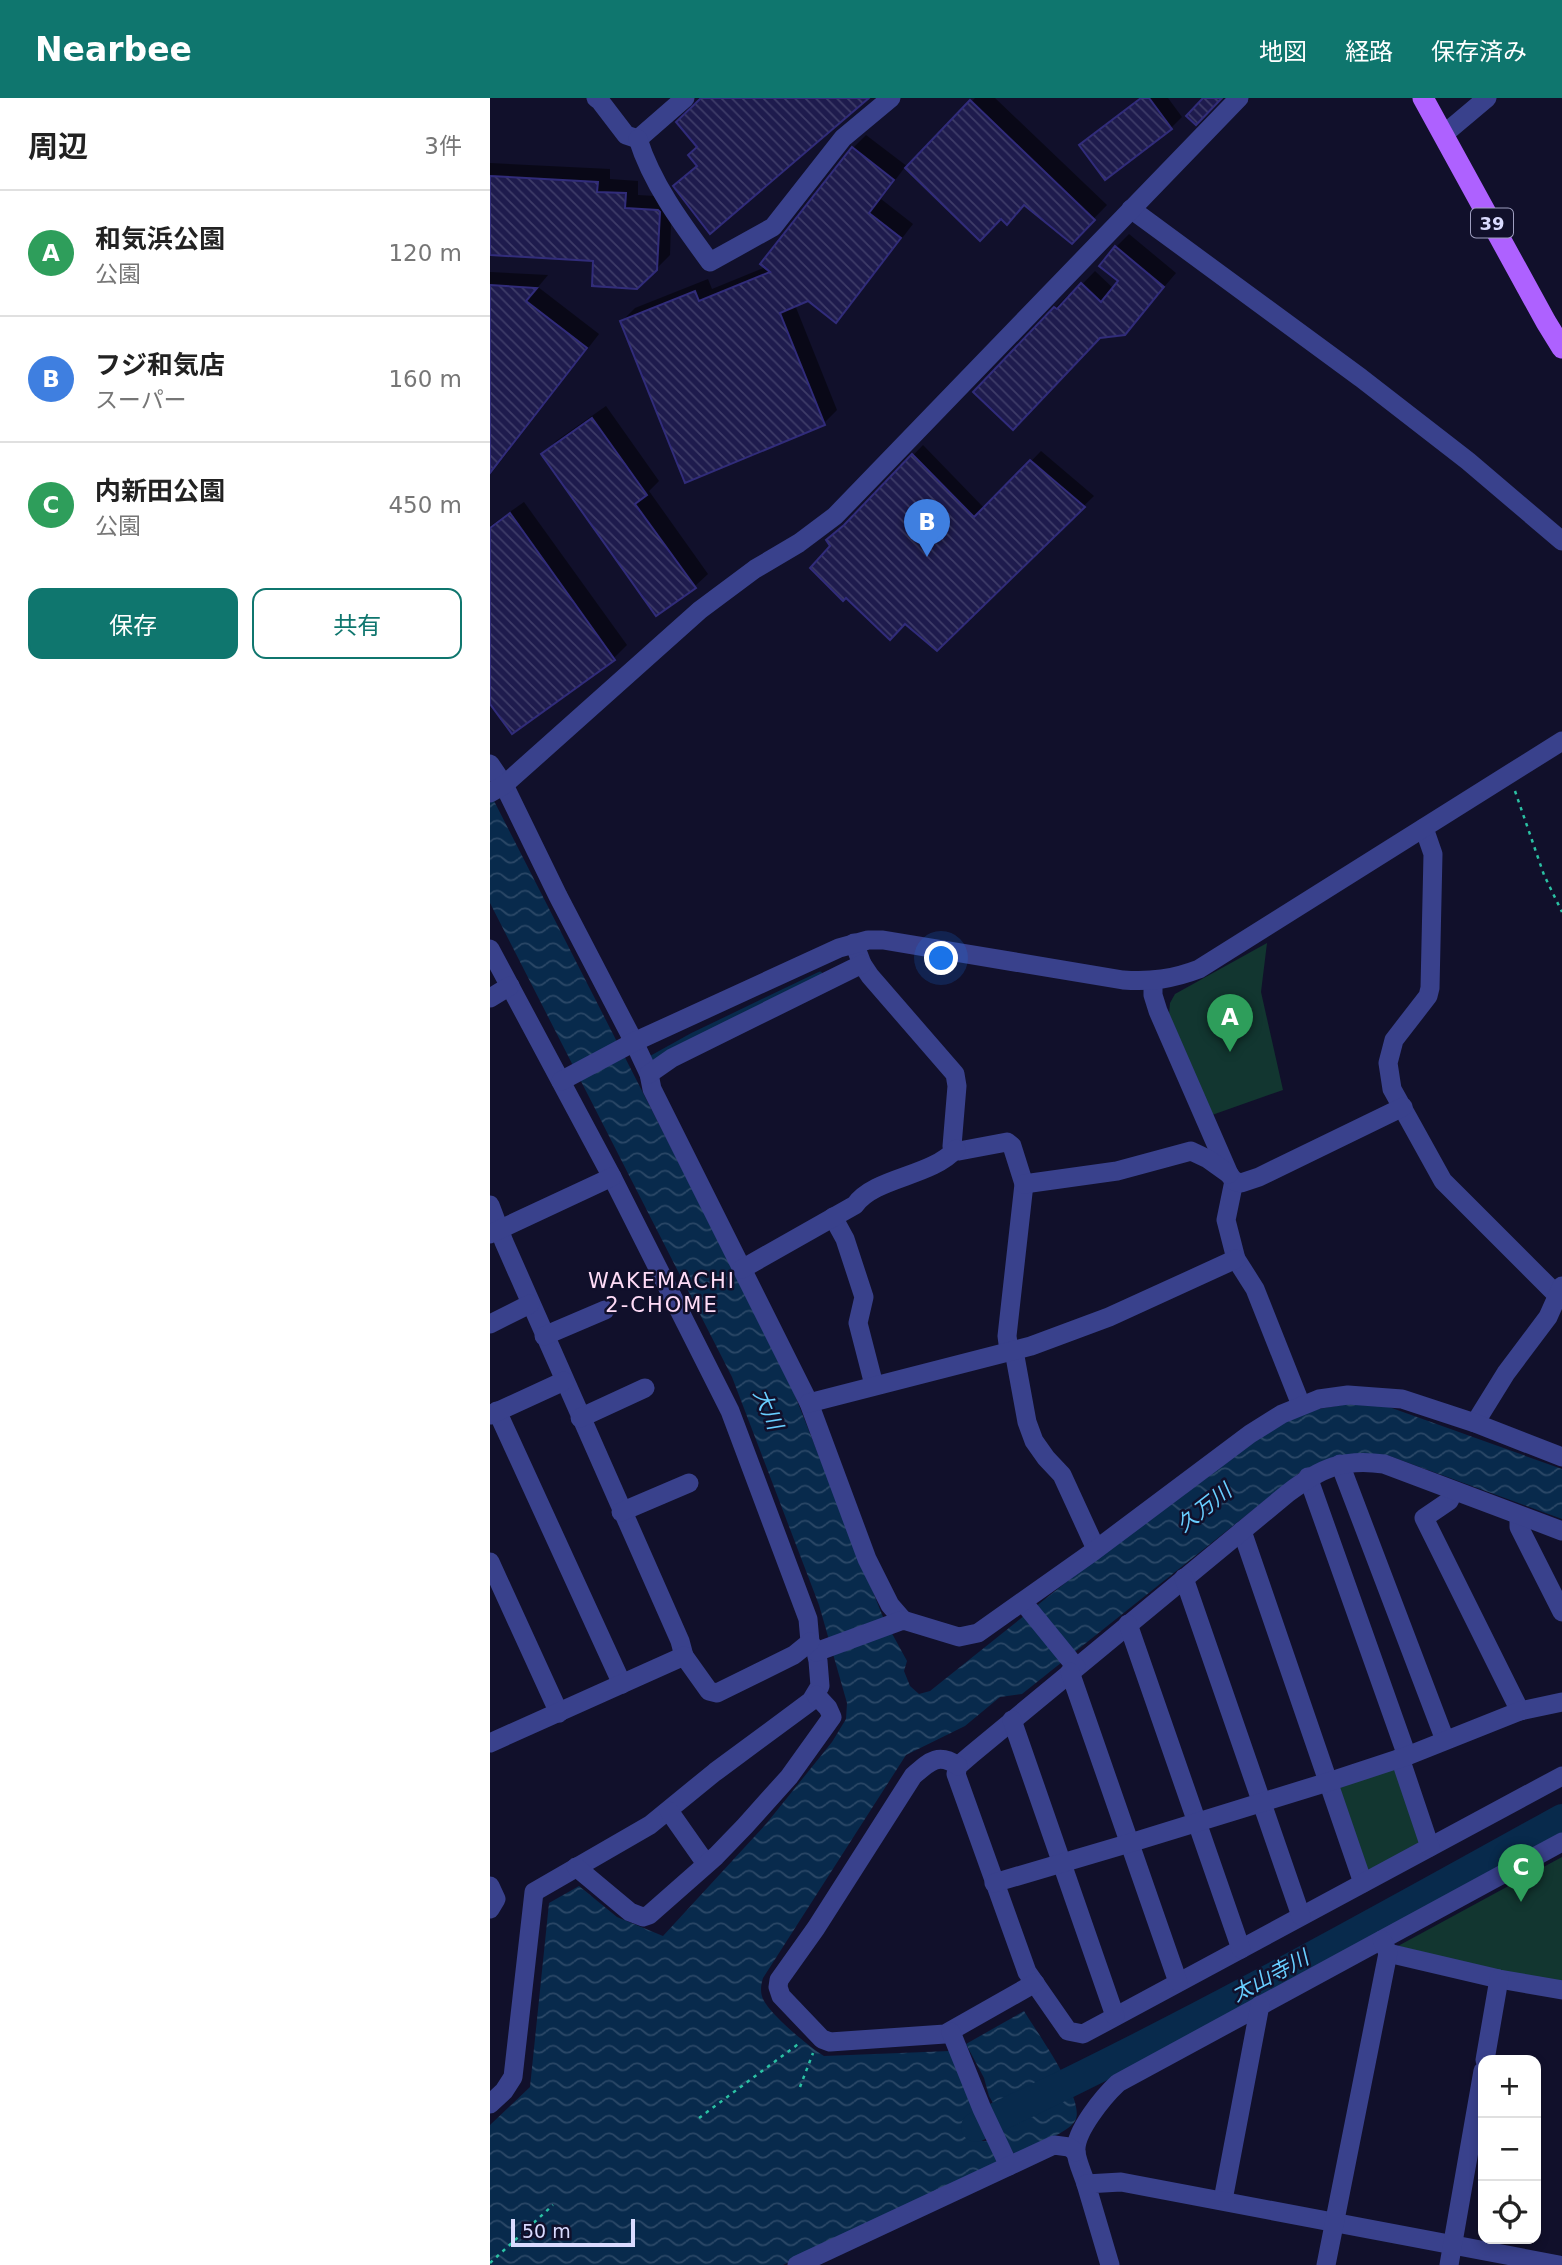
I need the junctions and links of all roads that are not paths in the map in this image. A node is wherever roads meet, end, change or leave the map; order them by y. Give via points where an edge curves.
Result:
1 (596, 98) edge
2 (685, 98) edge
3 (891, 98) edge
4 (1239, 98) edge
5 (1423, 98) edge
6 (1488, 98) edge
7 (1443, 135) junction
8 (638, 139) junction
9 (1131, 209) junction
10 (1562, 348) edge
11 (1562, 541) edge
12 (1562, 741) edge
13 (490, 764) edge
14 (497, 789) edge
15 (1424, 828) junction
16 (861, 941) junction
17 (490, 950) edge
18 (862, 964) junction
19 (1153, 981) junction
20 (510, 986) junction
21 (490, 998) edge
22 (639, 1057) junction
23 (564, 1080) junction
24 (1403, 1107) junction
25 (1210, 1129) junction
26 (956, 1149) junction
27 (1191, 1151) junction
28 (612, 1177) junction
29 (1232, 1178) junction
30 (1024, 1184) junction
31 (490, 1205) edge
32 (833, 1217) junction
33 (495, 1231) edge
34 (1236, 1259) junction
35 (742, 1269) junction
36 (1559, 1290) edge
37 (530, 1304) junction
38 (605, 1310) dead end
39 (490, 1324) edge
40 (544, 1336) junction
41 (1012, 1351) junction
42 (564, 1381) junction
43 (874, 1385) junction
44 (645, 1388) dead end
45 (809, 1403) junction
46 (1301, 1405) junction
47 (494, 1413) edge
48 (580, 1418) junction
49 (1475, 1423) junction
50 (1562, 1457) edge
51 (1340, 1464) junction
52 (1308, 1477) junction
53 (688, 1483) dead end
54 (1454, 1491) junction
55 (621, 1512) junction
56 (1519, 1516) junction
57 (1242, 1531) junction
58 (1562, 1531) edge
59 (1096, 1549) junction
60 (490, 1562) edge
61 (1184, 1578) junction
62 (1026, 1605) junction
63 (1562, 1612) edge
64 (898, 1621) junction
65 (1128, 1624) junction
66 (817, 1648) junction
67 (684, 1657) junction
68 (1072, 1666) junction
69 (622, 1684) junction
70 (816, 1695) junction
71 (1562, 1702) edge
72 (1520, 1711) junction
73 (559, 1713) junction
74 (1012, 1720) junction
75 (492, 1737) edge
76 (1445, 1740) junction
77 (1404, 1757) junction
78 (958, 1766) junction
79 (1562, 1776) edge
80 (1328, 1782) junction
81 (1262, 1802) junction
82 (669, 1811) junction
83 (1197, 1823) junction
84 (1562, 1842) edge
85 (1130, 1843) junction
86 (1430, 1847) junction
87 (702, 1858) dead end
88 (1062, 1863) junction
89 (576, 1867) junction
90 (994, 1882) junction
91 (1363, 1883) junction
92 (490, 1886) edge
93 (490, 1909) edge
94 (1301, 1916) junction
95 (1385, 1946) junction
96 (1241, 1949) junction
97 (1499, 1979) junction
98 (1178, 1982) junction
99 (1035, 1983) junction
100 (1562, 1990) edge
101 (1260, 2005) junction
102 (1115, 2016) junction
103 (951, 2032) junction
104 (1486, 2055) edge
105 (1478, 2100) edge
106 (490, 2104) edge
107 (1076, 2152) junction
108 (1009, 2166) junction
109 (1086, 2184) junction
110 (1223, 2200) junction
111 (1335, 2222) junction
112 (1562, 2251) edge
113 (1451, 2256) edge
114 (797, 2265) edge
115 (1110, 2265) edge
116 (1326, 2265) edge
117 (1559, 2265) edge

1 - 8 street via 626,135
2 - 8 street
3 - 8 street via 843,138 773,227 709,262 677,218
4 - 9 street
5 - 7 main road, 39
6 - 7 street
7 - 10 main road, 39
9 - 11 street via 1361,377
9 - 14 street via 835,516 700,610
12 - 15 street
13 - 14 street
14 - 22 street via 558,896
15 - 19 street via 1199,969
15 - 24 street via 1433,854 1430,988 1394,1040 1388,1063 1392,1089
16 - 18 street
16 - 19 street via 883,940 1123,980
16 - 22 street via 839,948
17 - 20 street
18 - 22 street via 672,1058
18 - 26 street via 955,1074 952,1146
19 - 25 street via 1158,1011
20 - 21 street
20 - 23 street
22 - 23 street
22 - 35 street
23 - 28 street
24 - 29 street via 1259,1177 1241,1184
24 - 36 street via 1443,1181
25 - 27 street via 1206,1139
25 - 29 street
26 - 30 street via 1006,1142 1012,1146
26 - 32 street via 946,1160 875,1190
27 - 29 street
27 - 30 street via 1117,1171
28 - 33 street
28 - 66 street via 730,1411
29 - 34 street via 1226,1220
30 - 41 street via 1007,1336
31 - 33 street
32 - 35 street
32 - 43 street via 864,1297 858,1323
33 - 37 street
34 - 41 street via 1109,1317
34 - 46 street via 1255,1289
35 - 45 street
36 - 49 street via 1548,1317
37 - 39 street
37 - 40 street
38 - 40 street
40 - 42 street
41 - 43 street
41 - 59 street via 1034,1441 1062,1475
42 - 47 street
42 - 48 street
43 - 45 street
44 - 48 street
45 - 64 street via 867,1559
46 - 49 street via 1348,1395 1385,1396
46 - 59 street via 1250,1434
47 - 69 street
48 - 55 street
49 - 50 street
51 - 52 street
51 - 54 street via 1384,1464
51 - 76 street
52 - 57 street
52 - 77 street
53 - 55 street
54 - 56 street
54 - 72 street via 1449,1501 1424,1517
55 - 67 street
56 - 58 street
56 - 63 street via 1519,1527
57 - 61 street
57 - 80 street
59 - 62 street
60 - 73 street
61 - 65 street
61 - 81 street
62 - 64 street via 978,1633 958,1637
62 - 68 street
64 - 66 street
65 - 68 street
65 - 83 street
66 - 67 street via 717,1693 709,1691
66 - 70 street via 820,1686
67 - 69 street
68 - 74 street
68 - 85 street
69 - 73 street
70 - 82 street
70 - 89 street via 832,1717 797,1766 716,1856 649,1915 630,1912
71 - 72 street
72 - 76 street
73 - 75 street
74 - 78 street
74 - 88 street
76 - 77 street
77 - 80 street
77 - 86 street
78 - 90 street via 958,1783
78 - 103 street via 940,1758 913,1776 778,1987 781,1996 830,2042
79 - 86 street
80 - 81 street
80 - 91 street
81 - 83 street
81 - 94 street
82 - 87 street
82 - 89 street
83 - 85 street
83 - 96 street
84 - 95 street
85 - 88 street
85 - 98 street
86 - 91 street
88 - 90 street
88 - 102 street
89 - 106 street via 534,1892 513,2077
90 - 99 street
91 - 94 street
92 - 93 street via 496,1899
94 - 96 street
95 - 97 street
95 - 101 street
95 - 111 street
96 - 98 street
97 - 100 street
97 - 104 street
98 - 102 street
99 - 102 street via 1068,2031 1083,2034
99 - 103 street
101 - 107 street via 1118,2083 1102,2098 1080,2135
101 - 110 street
103 - 108 street
105 - 113 street
107 - 108 street via 1062,2144
107 - 109 street
108 - 114 street
109 - 110 street via 1121,2182
109 - 115 street
110 - 111 street
111 - 113 street
111 - 116 street
112 - 117 street
113 - 117 street

